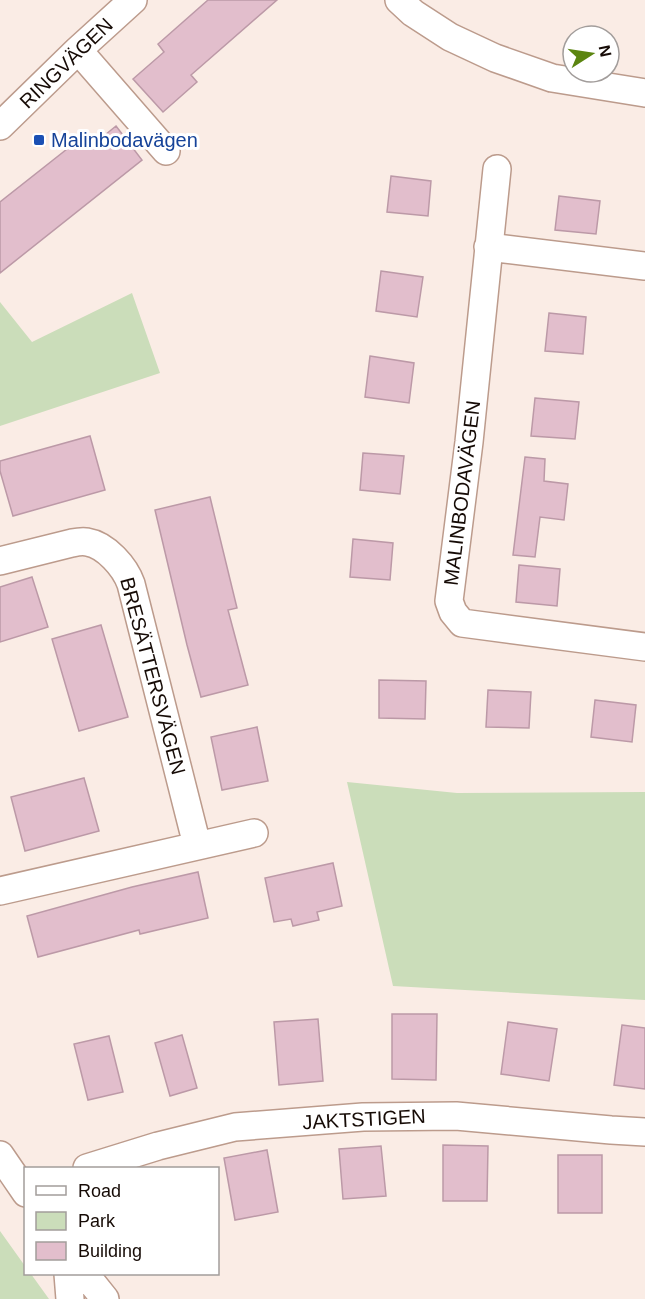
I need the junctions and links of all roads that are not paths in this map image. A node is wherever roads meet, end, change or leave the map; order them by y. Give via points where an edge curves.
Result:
1 (132, 0) edge
2 (399, 0) edge
3 (78, 50) junction
4 (645, 93) edge
5 (0, 126) edge
6 (166, 151) dead end
7 (497, 169) dead end
8 (488, 247) junction
9 (645, 266) edge
10 (0, 561) edge
11 (645, 647) edge
12 (254, 833) dead end
13 (197, 845) junction
14 (0, 891) edge
15 (645, 1132) edge
16 (0, 1155) edge
17 (90, 1167) edge
18 (24, 1191) edge
19 (68, 1275) edge
20 (86, 1275) edge
21 (70, 1299) edge
22 (105, 1299) edge

1 - 3 street, RINGVÄGEN
2 - 4 street via 450,37 495,58 552,78
3 - 5 street, RINGVÄGEN
3 - 6 street
7 - 8 street, MALINBODAVÄGEN
8 - 9 street
8 - 11 street, MALINBODAVÄGEN via 449,601 453,612 462,623
10 - 13 street, BRESÄTTERSVÄGEN via 84,541 106,552 127,573
12 - 13 street
13 - 14 street
15 - 17 street, JAKTSTIGEN via 456,1116 363,1117 235,1127
16 - 18 street
19 - 21 street
20 - 22 street

